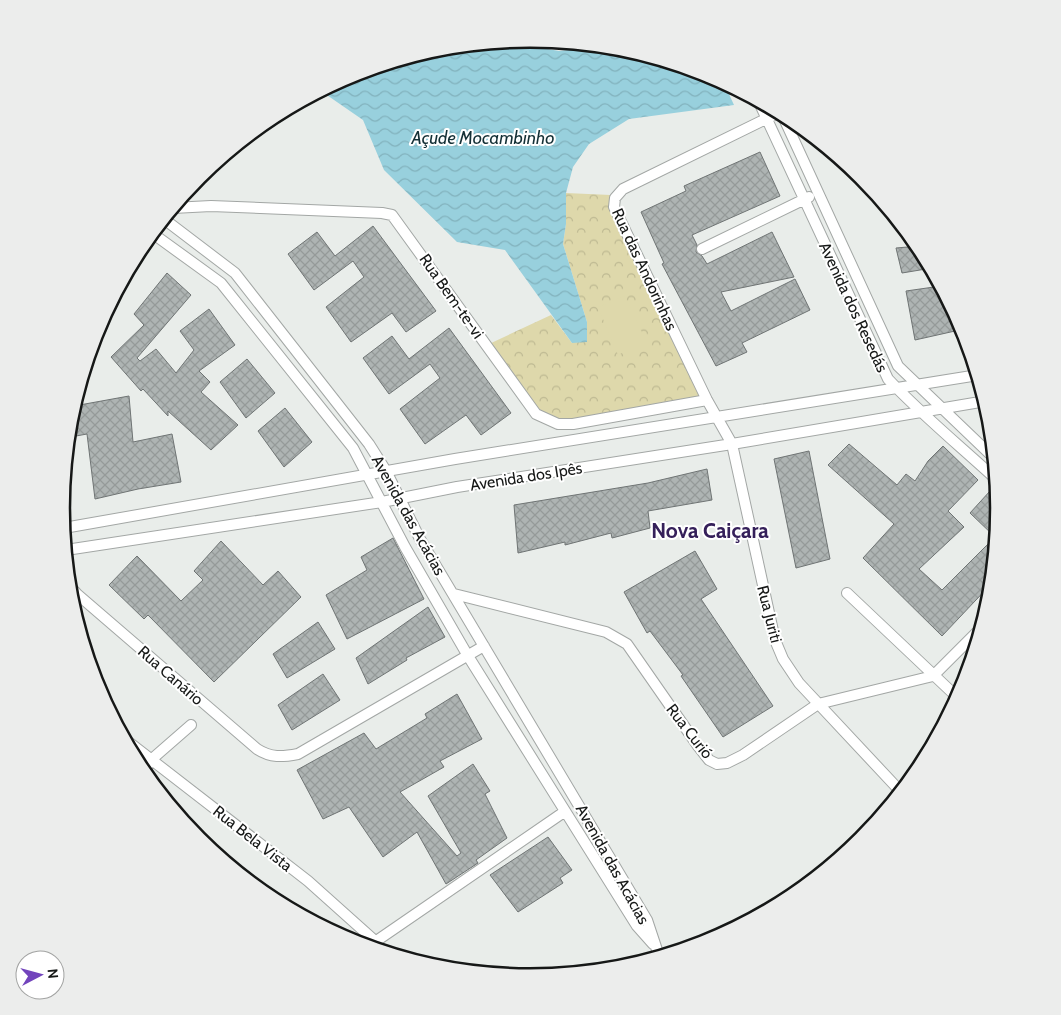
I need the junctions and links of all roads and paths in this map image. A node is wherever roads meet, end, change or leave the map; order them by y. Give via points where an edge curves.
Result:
1 (763, 111) edge
2 (771, 116) edge
3 (766, 118) junction
4 (786, 125) edge
5 (818, 192) junction
6 (804, 200) junction
7 (182, 208) edge
8 (169, 223) edge
9 (158, 238) edge
10 (702, 249) dead end
11 (971, 376) edge
12 (916, 386) junction
13 (896, 388) junction
14 (707, 400) junction
15 (978, 402) edge
16 (942, 408) junction
17 (920, 412) junction
18 (718, 417) junction
19 (732, 444) junction
20 (987, 452) edge
21 (386, 471) junction
22 (368, 474) junction
23 (990, 474) edge
24 (400, 498) junction
25 (382, 502) junction
26 (71, 527) edge
27 (72, 549) edge
28 (847, 593) dead end
29 (454, 594) junction
30 (79, 595) edge
31 (972, 637) edge
32 (484, 646) junction
33 (468, 656) junction
34 (933, 676) junction
35 (951, 692) edge
36 (818, 704) junction
37 (190, 725) dead end
38 (140, 749) edge
39 (152, 758) junction
40 (148, 764) edge
41 (896, 787) edge
42 (564, 812) junction
43 (363, 936) edge
44 (377, 941) edge
45 (656, 950) edge
46 (657, 950) edge

1 - 3 street, Avenida dos Resedás
2 - 3 street, Rua das Andorinhas
3 - 6 street, Avenida dos Resedás
3 - 14 street, Rua das Andorinhas via 623,189 614,202 619,220
4 - 5 street, Avenida dos Resedás
5 - 6 street
5 - 12 street, Avenida dos Resedás via 898,366
6 - 10 street
6 - 13 street, Avenida dos Resedás via 882,370
7 - 14 street, Rua Bem-te-vi via 211,206 392,215 536,414 558,424
8 - 21 street, Avenida das Acácias via 235,273 369,444
9 - 22 street, Avenida das Acácias via 221,283 347,441
11 - 12 street, Avenida dos Ipês
12 - 13 street, Avenida dos Ipês
12 - 16 street, Avenida dos Resedás
13 - 17 street, Avenida dos Resedás
13 - 18 street, Avenida dos Ipês
14 - 18 street, Rua Juriti
15 - 16 street, Avenida dos Ipês
16 - 17 street, Avenida dos Ipês
16 - 20 street, Avenida dos Resedás
17 - 19 street, Avenida dos Ipês
17 - 23 street, Avenida dos Resedás
18 - 19 street, Rua Juriti
18 - 21 street, Avenida dos Ipês
19 - 24 street, Avenida dos Ipês
19 - 36 street, Rua Juriti via 775,640 798,682
21 - 22 street, Avenida dos Ipês
21 - 24 street, Avenida das Acácias
22 - 25 street, Avenida das Acácias
22 - 26 street, Avenida dos Ipês
24 - 25 street, Avenida dos Ipês
24 - 29 street, Avenida das Acácias via 420,539
25 - 27 street, Avenida dos Ipês
25 - 33 street, Avenida das Acácias
28 - 34 street
29 - 32 street, Avenida das Acácias
29 - 36 street, Rua Curió via 619,638 634,654 698,746 709,760 717,764 743,755
30 - 33 street, Rua Canário via 257,749 278,757 298,754
31 - 34 street
32 - 33 street
32 - 46 street, Avenida das Acácias via 642,912
33 - 42 street, Avenida das Acácias
34 - 35 street
34 - 36 street, Rua Curió
36 - 41 street, Rua Juriti
37 - 39 street
38 - 39 street, Rua Bela Vista
39 - 40 street
39 - 43 street, Rua Bela Vista via 308,881
42 - 44 street
42 - 45 street, Avenida das Acácias via 636,926

